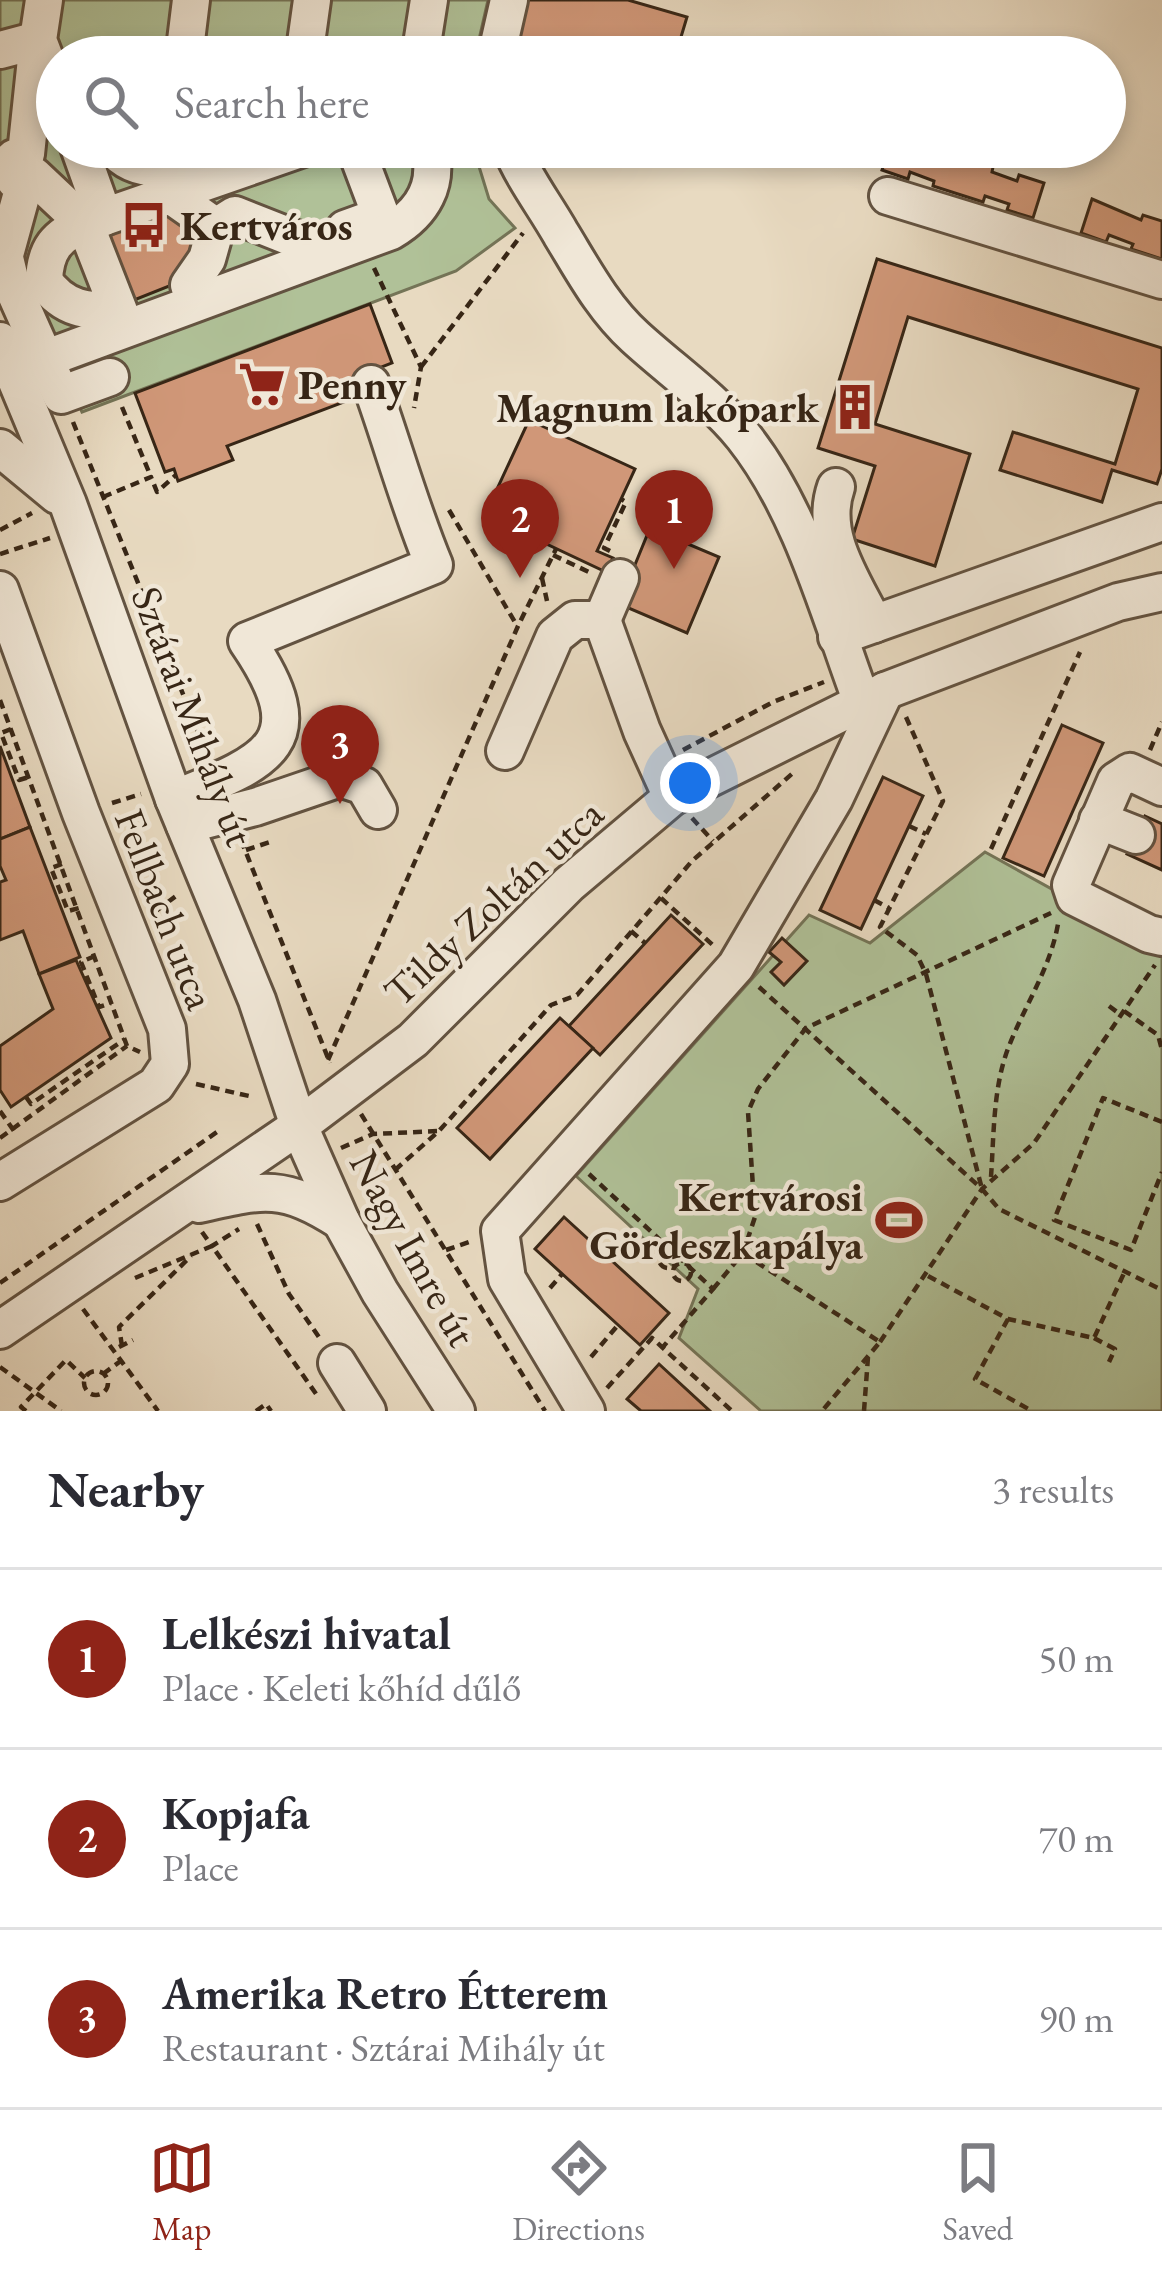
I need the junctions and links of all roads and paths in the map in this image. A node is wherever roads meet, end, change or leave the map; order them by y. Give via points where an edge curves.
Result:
1 (44, 0) edge
2 (66, 0) edge
3 (191, 0) edge
4 (312, 0) edge
5 (429, 0) edge
6 (509, 0) edge
7 (51, 36) edge
8 (65, 36) edge
9 (187, 36) edge
10 (307, 36) edge
11 (423, 36) edge
12 (501, 36) edge
13 (36, 49) edge
14 (0, 50) edge
15 (36, 105) edge
16 (16, 168) edge
17 (84, 168) edge
18 (240, 168) edge
19 (363, 168) edge
20 (430, 168) edge
21 (519, 168) edge
22 (171, 170) edge
23 (888, 196) dead end
24 (95, 221) junction
25 (225, 221) junction
26 (526, 230) dead end
27 (305, 243) junction
28 (359, 243) junction
29 (3, 244) edge
30 (1162, 280) edge
31 (189, 285) junction
32 (30, 286) junction
33 (119, 311) junction
34 (17, 357) edge
35 (422, 367) junction
36 (370, 384) dead end
37 (116, 391) joint
38 (61, 395) junction
39 (412, 420) dead end
40 (0, 448) edge
41 (176, 476) dead end
42 (151, 477) junction
43 (836, 487) dead end
44 (439, 492) dead end
45 (621, 500) dead end
46 (71, 503) junction
47 (1162, 522) edge
48 (0, 530) edge
49 (50, 538) dead end
50 (0, 554) edge
51 (610, 560) junction
52 (0, 590) edge
53 (1162, 592) edge
54 (602, 620) junction
55 (874, 624) junction
56 (518, 626) junction
57 (1081, 652) dead end
58 (865, 686) junction
59 (11, 729) dead end
60 (1037, 748) junction
61 (505, 752) dead end
62 (1049, 754) dead end
63 (795, 772) dead end
64 (29, 777) dead end
65 (664, 781) junction
66 (1162, 787) edge
67 (225, 798) junction
68 (378, 810) dead end
69 (179, 812) junction
70 (1098, 820) junction
71 (909, 826) dead end
72 (1001, 828) junction
73 (926, 834) junction
74 (1014, 834) dead end
75 (1136, 835) dead end
76 (270, 842) dead end
77 (991, 849) dead end
78 (246, 850) junction
79 (62, 864) dead end
80 (661, 898) junction
81 (874, 900) dead end
82 (79, 908) dead end
83 (889, 908) junction
84 (632, 931) junction
85 (645, 943) dead end
86 (1161, 947) edge
87 (95, 956) dead end
88 (736, 966) junction
89 (926, 974) junction
90 (580, 991) junction
91 (592, 1000) dead end
92 (111, 1003) dead end
93 (1109, 1006) dead end
94 (1122, 1013) junction
95 (806, 1028) junction
96 (526, 1034) junction
97 (537, 1043) dead end
98 (1162, 1050) edge
99 (337, 1075) junction
100 (471, 1095) junction
101 (26, 1097) dead end
102 (481, 1103) dead end
103 (1162, 1122) edge
104 (299, 1126) junction
105 (440, 1130) junction
106 (217, 1132) dead end
107 (373, 1134) junction
108 (0, 1138) edge
109 (568, 1154) junction
110 (395, 1170) junction
111 (1162, 1172) edge
112 (991, 1179) junction
113 (0, 1182) edge
114 (982, 1189) junction
115 (178, 1209) junction
116 (254, 1219) dead end
117 (341, 1221) junction
118 (207, 1239) dead end
119 (672, 1251) junction
120 (195, 1253) junction
121 (743, 1253) junction
122 (677, 1264) junction
123 (689, 1267) junction
124 (1124, 1271) junction
125 (562, 1274) dead end
126 (928, 1275) junction
127 (136, 1278) dead end
128 (0, 1283) edge
129 (549, 1289) dead end
130 (713, 1289) junction
131 (1162, 1290) edge
132 (77, 1302) dead end
133 (1008, 1319) junction
134 (618, 1325) dead end
135 (0, 1330) edge
136 (1094, 1338) junction
137 (134, 1340) dead end
138 (880, 1342) junction
139 (122, 1346) junction
140 (662, 1348) junction
141 (115, 1350) junction
142 (868, 1355) junction
143 (122, 1360) junction
144 (1109, 1362) dead end
145 (337, 1364) joint
146 (0, 1366) edge
147 (581, 1369) dead end
148 (103, 1374) junction
149 (85, 1378) junction
150 (33, 1390) junction
151 (592, 1404) edge
152 (26, 1411) edge
153 (61, 1411) edge
154 (158, 1411) edge
155 (256, 1411) edge
156 (271, 1411) edge
157 (329, 1411) edge
158 (367, 1411) edge
159 (456, 1411) edge
160 (544, 1411) edge
161 (732, 1411) edge
162 (822, 1411) edge
163 (864, 1411) edge
164 (1032, 1411) edge

1 - 7 street
2 - 8 street
3 - 9 street
4 - 10 street
5 - 11 street
6 - 12 street
13 - 14 street
15 - 16 street
16 - 24 street
16 - 29 street
17 - 24 street
18 - 25 street
19 - 27 street via 381,216
20 - 28 street via 421,208
21 - 58 street via 588,282 742,435 765,469
22 - 24 street
22 - 25 street
23 - 30 street
24 - 32 street
24 - 33 street
25 - 27 street
25 - 31 street
26 - 35 path
27 - 31 street
28 - 34 street
28 - 35 path
29 - 32 street
31 - 33 street
32 - 33 street via 83,311
32 - 34 street
33 - 34 street
34 - 38 street
34 - 46 street, Sztárai Mihály út
35 - 39 path
36 - 67 street via 434,565 247,641 276,689 280,729
37 - 38 street
37 - 42 path
38 - 46 path
40 - 46 street
41 - 42 path via 157,492
42 - 46 path
43 - 55 street via 832,537
44 - 56 path
45 - 51 path
46 - 48 path
46 - 67 path
46 - 69 street, Sztárai Mihály út
47 - 55 street, Tildy Zoltán utca
49 - 50 path
51 - 54 street
51 - 56 path via 555,552
52 - 113 street, Fellbach utca via 167,1029 170,1064 156,1085
53 - 58 street, Tildy Zoltán utca
54 - 61 street via 575,620 555,636
54 - 65 street
55 - 58 street, Tildy Zoltán utca
56 - 99 path
57 - 60 path
58 - 65 street, Tildy Zoltán utca
58 - 65 path via 773,702
58 - 73 path via 903,709 943,801
58 - 88 street via 834,799
59 - 64 path via 1,733 8,760 19,781
60 - 62 path
60 - 72 path
63 - 80 path
65 - 99 street, Tildy Zoltán utca via 413,1040
66 - 70 street via 1130,772 1116,781
67 - 68 street via 340,778 364,785
67 - 69 street
67 - 78 path
69 - 104 street, Sztárai Mihály út
70 - 75 street
70 - 86 street via 1076,868 1075,897
71 - 73 path
72 - 74 path
72 - 77 path
73 - 83 path
76 - 78 path
78 - 99 path
79 - 82 path via 51,868 58,891 68,911
80 - 84 path
80 - 88 path
81 - 83 path
83 - 89 path via 880,928 916,955
84 - 85 path
84 - 90 path
86 - 94 path
87 - 92 path via 81,962 89,990 99,1007
88 - 95 path
88 - 109 street
89 - 95 path
89 - 112 path via 1062,908 998,1084
89 - 114 path
90 - 91 path
90 - 96 path via 551,1005
93 - 94 path
94 - 98 path via 1158,1035
94 - 112 path via 1034,1143
95 - 114 path
95 - 121 path via 748,1112 754,1217
96 - 97 path
96 - 100 path
99 - 104 street, Tildy Zoltán utca
99 - 107 path
100 - 102 path
100 - 105 path
101 - 108 path via 31,1104 126,1042
103 - 111 path via 1103,1098 1054,1220 1131,1250
104 - 115 street, Tildy Zoltán utca
104 - 117 street, Nagy Imre út
105 - 107 path
105 - 110 path
106 - 128 path
107 - 110 path
109 - 119 path
109 - 151 street, Nagy Imre út via 500,1232 500,1248 522,1310
110 - 160 path
112 - 114 path
114 - 124 path via 999,1209
114 - 126 path
115 - 117 street via 240,1194 291,1193
115 - 135 street, Tildy Zoltán utca
116 - 145 path via 289,1294
117 - 159 street, Nagy Imre út
118 - 120 path
119 - 122 path
119 - 122 path via 659,1262
119 - 123 path
120 - 127 path
120 - 139 path via 119,1327
120 - 157 path via 212,1246
121 - 130 path
121 - 138 path
122 - 123 path
122 - 123 path via 680,1281
123 - 130 path
124 - 131 path
124 - 136 path
125 - 129 path
126 - 133 path
126 - 138 path
130 - 140 path
132 - 141 path
133 - 136 path
133 - 164 path via 975,1379
134 - 147 path
136 - 144 path via 1115,1349
137 - 139 path
138 - 142 path
139 - 141 path
140 - 151 path via 652,1339
140 - 161 path
141 - 143 path
142 - 162 path
142 - 163 path
143 - 148 path
143 - 154 path
145 - 158 street
146 - 150 path
148 - 149 path
148 - 149 path via 106,1388 97,1395 86,1390
149 - 150 path via 66,1360
150 - 152 path via 21,1407
150 - 153 path
155 - 156 path via 266,1404

